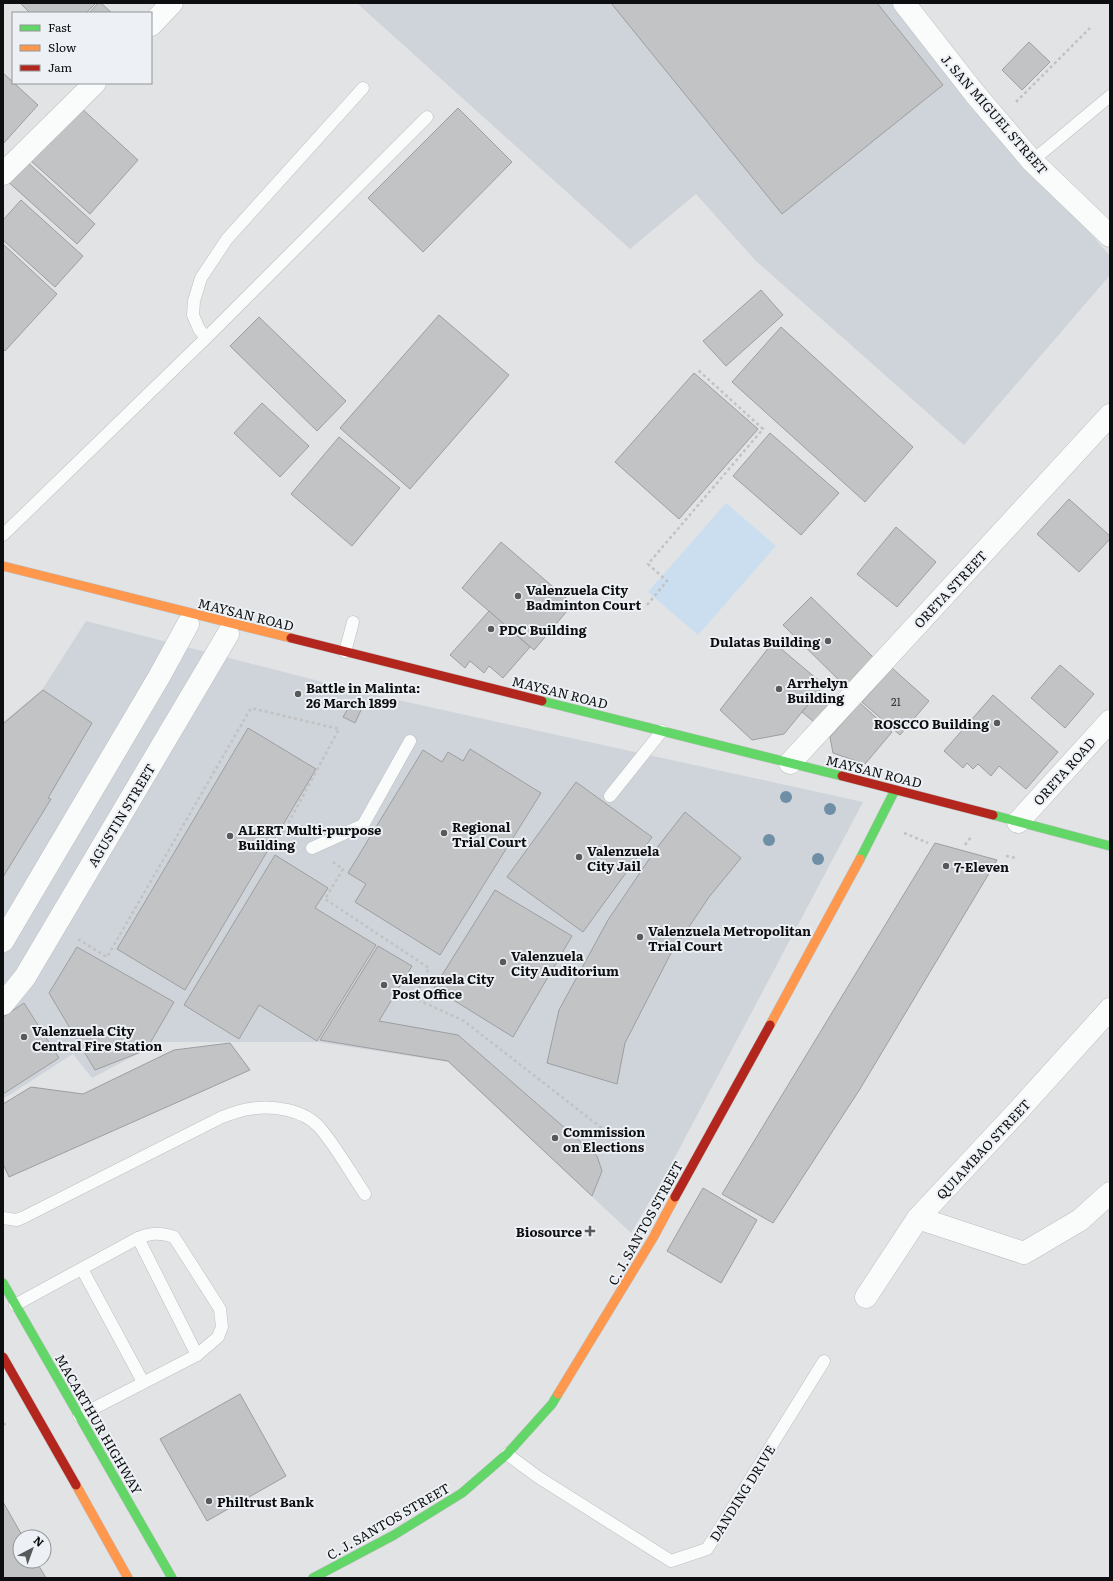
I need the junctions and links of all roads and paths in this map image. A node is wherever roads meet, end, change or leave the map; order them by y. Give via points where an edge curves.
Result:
1 (172, 3) edge
2 (904, 3) edge
3 (152, 24) edge
4 (1090, 28) dead end
5 (94, 84) edge
6 (363, 88) dead end
7 (1110, 96) edge
8 (426, 116) dead end
9 (998, 120) junction
10 (1032, 161) junction
11 (3, 174) edge
12 (1110, 236) edge
13 (206, 338) junction
14 (697, 369) dead end
15 (1110, 415) edge
16 (3, 535) edge
17 (3, 566) edge
18 (647, 605) dead end
19 (190, 619) junction
20 (353, 622) dead end
21 (231, 629) junction
22 (345, 652) junction
23 (1110, 721) edge
24 (662, 731) junction
25 (410, 741) dead end
26 (790, 763) junction
27 (895, 790) junction
28 (610, 796) dead end
29 (1018, 822) junction
30 (1110, 846) edge
31 (312, 848) junction
32 (1006, 856) dead end
33 (1016, 858) dead end
34 (55, 925) junction
35 (3, 941) edge
36 (3, 1004) edge
37 (1110, 1009) edge
38 (630, 1150) dead end
39 (1110, 1193) edge
40 (365, 1194) dead end
41 (3, 1218) edge
42 (918, 1218) junction
43 (138, 1238) junction
44 (82, 1269) junction
45 (3, 1284) edge
46 (866, 1297) dead end
47 (15, 1305) junction
48 (197, 1355) junction
49 (3, 1357) edge
50 (824, 1361) dead end
51 (143, 1382) junction
52 (79, 1416) junction
53 (8, 1422) dead end
54 (3, 1425) edge
55 (507, 1454) junction
56 (128, 1578) edge
57 (172, 1578) edge
58 (313, 1578) edge

1 - 3 street
2 - 9 street, J. SAN MIGUEL STREET
4 - 9 path
5 - 11 street
6 - 13 lane via 227,239 201,278 194,301 193,316
7 - 10 lane
8 - 13 lane
9 - 10 street, J. SAN MIGUEL STREET
10 - 12 street, J. SAN MIGUEL STREET
13 - 16 lane
14 - 18 path via 763,429 648,564 667,581
15 - 26 street, ORETA STREET
17 - 19 main road, MAYSAN ROAD
19 - 21 main road, MAYSAN ROAD
19 - 35 street via 159,677
20 - 22 lane
21 - 22 main road, MAYSAN ROAD
21 - 34 street, AGUSTIN STREET
22 - 24 main road, MAYSAN ROAD
23 - 29 street, ORETA ROAD
24 - 26 main road, MAYSAN ROAD
24 - 28 lane
25 - 31 lane via 363,825
26 - 27 main road, MAYSAN ROAD
27 - 29 main road, MAYSAN ROAD
27 - 55 main road, C. J. SANTOS STREET via 878,826 646,1251 552,1404
29 - 30 main road, MAYSAN ROAD
31 - 34 path via 284,831 339,729 251,708 107,957
31 - 38 path via 343,869 325,899 429,968 414,998 464,1021
32 - 33 path
34 - 36 street, AGUSTIN STREET via 25,977
37 - 42 street, QUIAMBAO STREET
39 - 42 street via 1080,1220 1024,1253
40 - 41 lane via 320,1127 298,1114 273,1108 260,1108 247,1109 222,1117 24,1217 16,1220
42 - 46 street, QUIAMBAO STREET
43 - 44 lane
43 - 48 lane
43 - 48 lane via 149,1233 163,1233 174,1237 220,1309 222,1327 218,1337
44 - 47 lane
44 - 51 lane
45 - 47 main road, MACARTHUR HIGHWAY
47 - 52 main road, MACARTHUR HIGHWAY
48 - 51 lane
49 - 56 main road
50 - 55 lane, DANDING DRIVE via 706,1549 671,1561 538,1477
51 - 52 lane
52 - 57 main road, MACARTHUR HIGHWAY
53 - 54 path
55 - 58 main road, C. J. SANTOS STREET via 462,1493 394,1535

